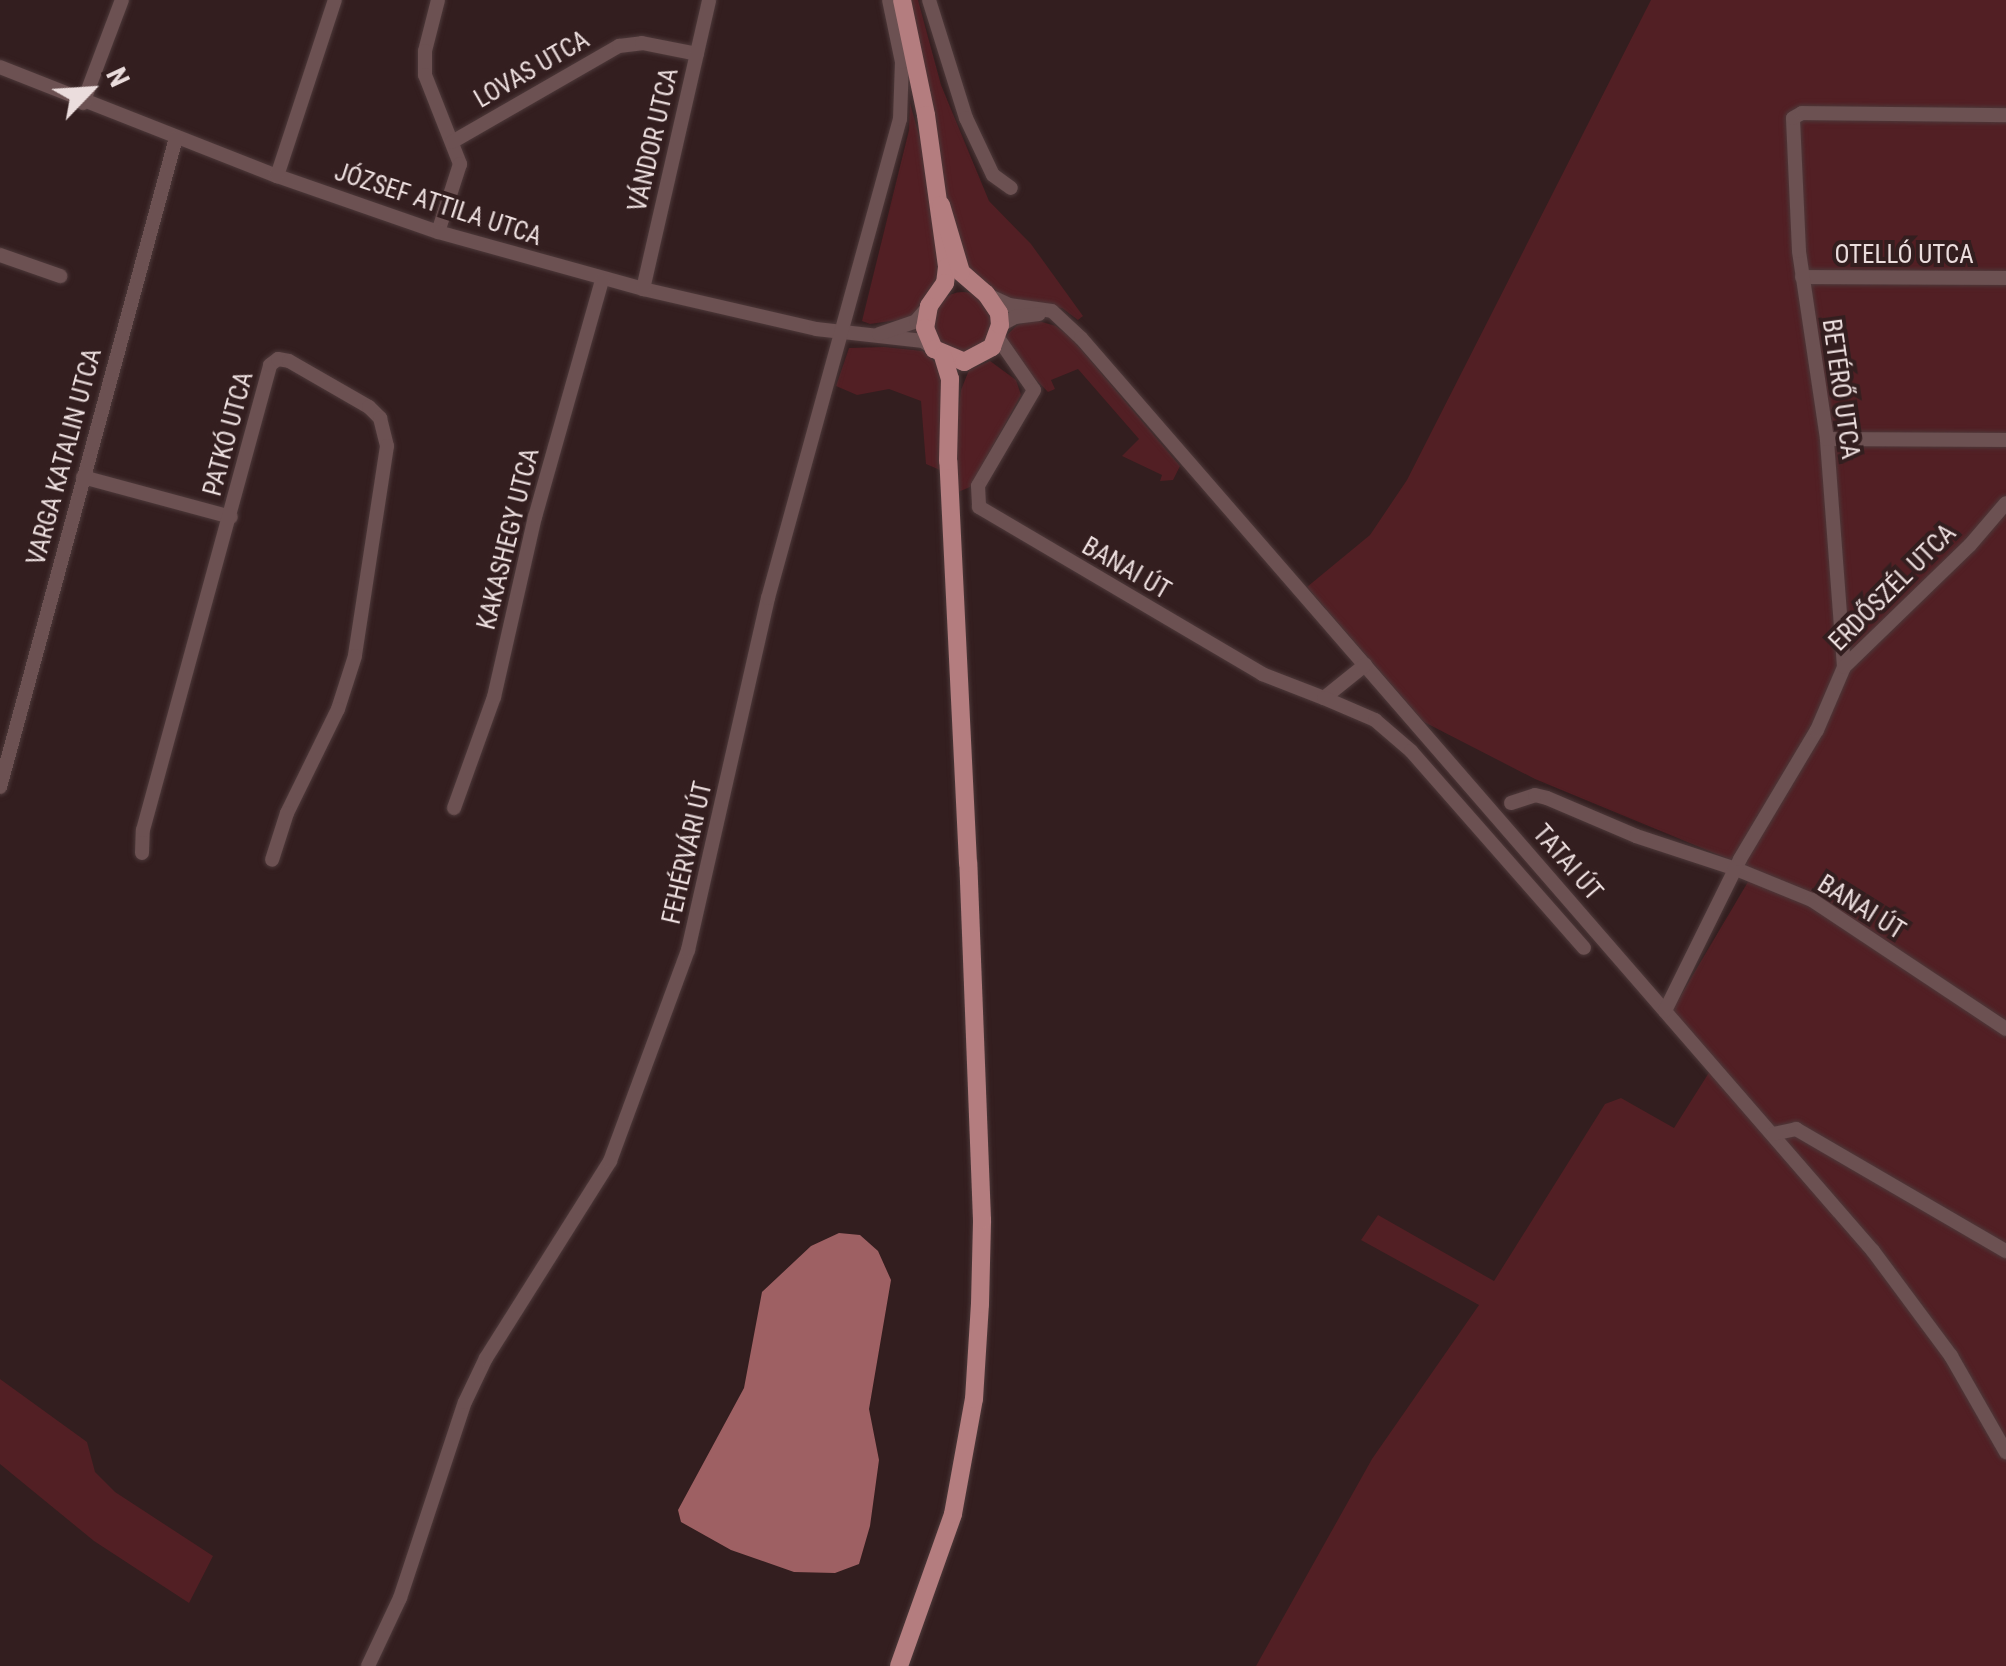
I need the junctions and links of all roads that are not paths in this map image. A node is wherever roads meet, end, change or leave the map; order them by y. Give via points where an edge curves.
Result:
1 (122, 0) edge
2 (334, 0) edge
3 (438, 0) edge
4 (709, 0) edge
5 (889, 0) edge
6 (902, 0) edge
7 (929, 0) edge
8 (697, 54) junction
9 (0, 67) edge
10 (83, 102) junction
11 (2006, 114) edge
12 (176, 138) junction
13 (452, 142) junction
14 (277, 176) junction
15 (1011, 188) dead end
16 (941, 205) junction
17 (438, 232) junction
18 (0, 255) edge
19 (60, 276) dead end
20 (1802, 277) junction
21 (2006, 278) edge
22 (602, 280) junction
23 (643, 289) junction
24 (981, 291) junction
25 (932, 302) junction
26 (1068, 324) junction
27 (842, 332) junction
28 (999, 332) junction
29 (877, 335) junction
30 (938, 352) junction
31 (979, 357) junction
32 (1034, 390) junction
33 (950, 408) junction
34 (1826, 440) junction
35 (2006, 440) edge
36 (83, 477) junction
37 (2006, 503) edge
38 (231, 518) junction
39 (1366, 665) junction
40 (1844, 667) junction
41 (1324, 698) junction
42 (1426, 733) junction
43 (1410, 751) junction
44 (0, 788) edge
45 (1511, 803) dead end
46 (454, 808) dead end
47 (142, 853) dead end
48 (272, 860) dead end
49 (1736, 869) junction
50 (1584, 948) dead end
51 (1665, 1011) junction
52 (2006, 1029) edge
53 (1773, 1134) junction
54 (2006, 1251) edge
55 (2006, 1452) edge
56 (368, 1666) edge
57 (900, 1666) edge

1 - 10 street
2 - 14 street
3 - 13 street via 425,75
4 - 8 street, VÁNDOR UTCA
5 - 27 street, FEHÉRVÁRI ÚT via 902,62 900,119
6 - 16 main road
7 - 15 street via 966,118 993,175
8 - 13 street, LOVAS UTCA via 642,43 619,46
8 - 23 street, VÁNDOR UTCA
9 - 10 street, JÓZSEF ATTILA UTCA
10 - 12 street, JÓZSEF ATTILA UTCA
11 - 20 street, BETÉRŐ UTCA via 1793,118
12 - 14 street, JÓZSEF ATTILA UTCA
12 - 36 street, VARGA KATALIN UTCA
13 - 17 street via 460,164
14 - 17 street, JÓZSEF ATTILA UTCA
16 - 24 main road via 958,264
16 - 25 main road via 947,276
17 - 22 street, JÓZSEF ATTILA UTCA
18 - 19 street
20 - 21 street, OTELLÓ UTCA
20 - 34 street, BETÉRŐ UTCA
22 - 23 street, JÓZSEF ATTILA UTCA
22 - 46 street, KAKASHEGY UTCA via 535,518 494,697
23 - 27 street, JÓZSEF ATTILA UTCA
24 - 25 main road via 954,286
24 - 26 street, TATAI ÚT via 1008,305 1052,311
24 - 28 main road via 999,313
25 - 29 street, JÓZSEF ATTILA UTCA via 916,321
25 - 30 main road via 925,328
26 - 28 street via 1034,314
26 - 39 street, TATAI ÚT
27 - 29 street, JÓZSEF ATTILA UTCA
27 - 56 street, FEHÉRVÁRI ÚT via 768,598 702,896 670,1006 610,1161 464,1402 400,1598
28 - 31 main road
28 - 32 street
29 - 30 street, JÓZSEF ATTILA UTCA via 923,341
30 - 31 main road
30 - 33 main road via 949,372
31 - 32 street via 1000,361
31 - 33 main road via 960,380
32 - 41 street, BANAI ÚT via 978,486 980,507 1262,674
33 - 57 main road via 980,1304 974,1399 953,1514
34 - 35 street
34 - 40 street, BETÉRŐ UTCA
36 - 38 street
36 - 44 street, VARGA KATALIN UTCA
37 - 40 street, ERDŐSZÉL UTCA
38 - 47 street, PATKÓ UTCA via 142,830
38 - 48 street, PATKÓ UTCA via 270,365 289,361 380,418 387,446 355,656
39 - 41 street
39 - 42 street, TATAI ÚT
40 - 49 street, ERDŐSZÉL UTCA via 1817,730
41 - 43 street, TATAI ÚT via 1375,720
42 - 43 street
42 - 51 street, TATAI ÚT
43 - 50 street, TATAI ÚT
45 - 49 street, BANAI ÚT via 1547,798
49 - 51 street, ERDŐSZÉL UTCA
49 - 52 street, BANAI ÚT via 1812,900
51 - 53 street, TATAI ÚT
53 - 54 street via 1796,1129
53 - 55 street, TATAI ÚT via 1873,1250 1951,1356

